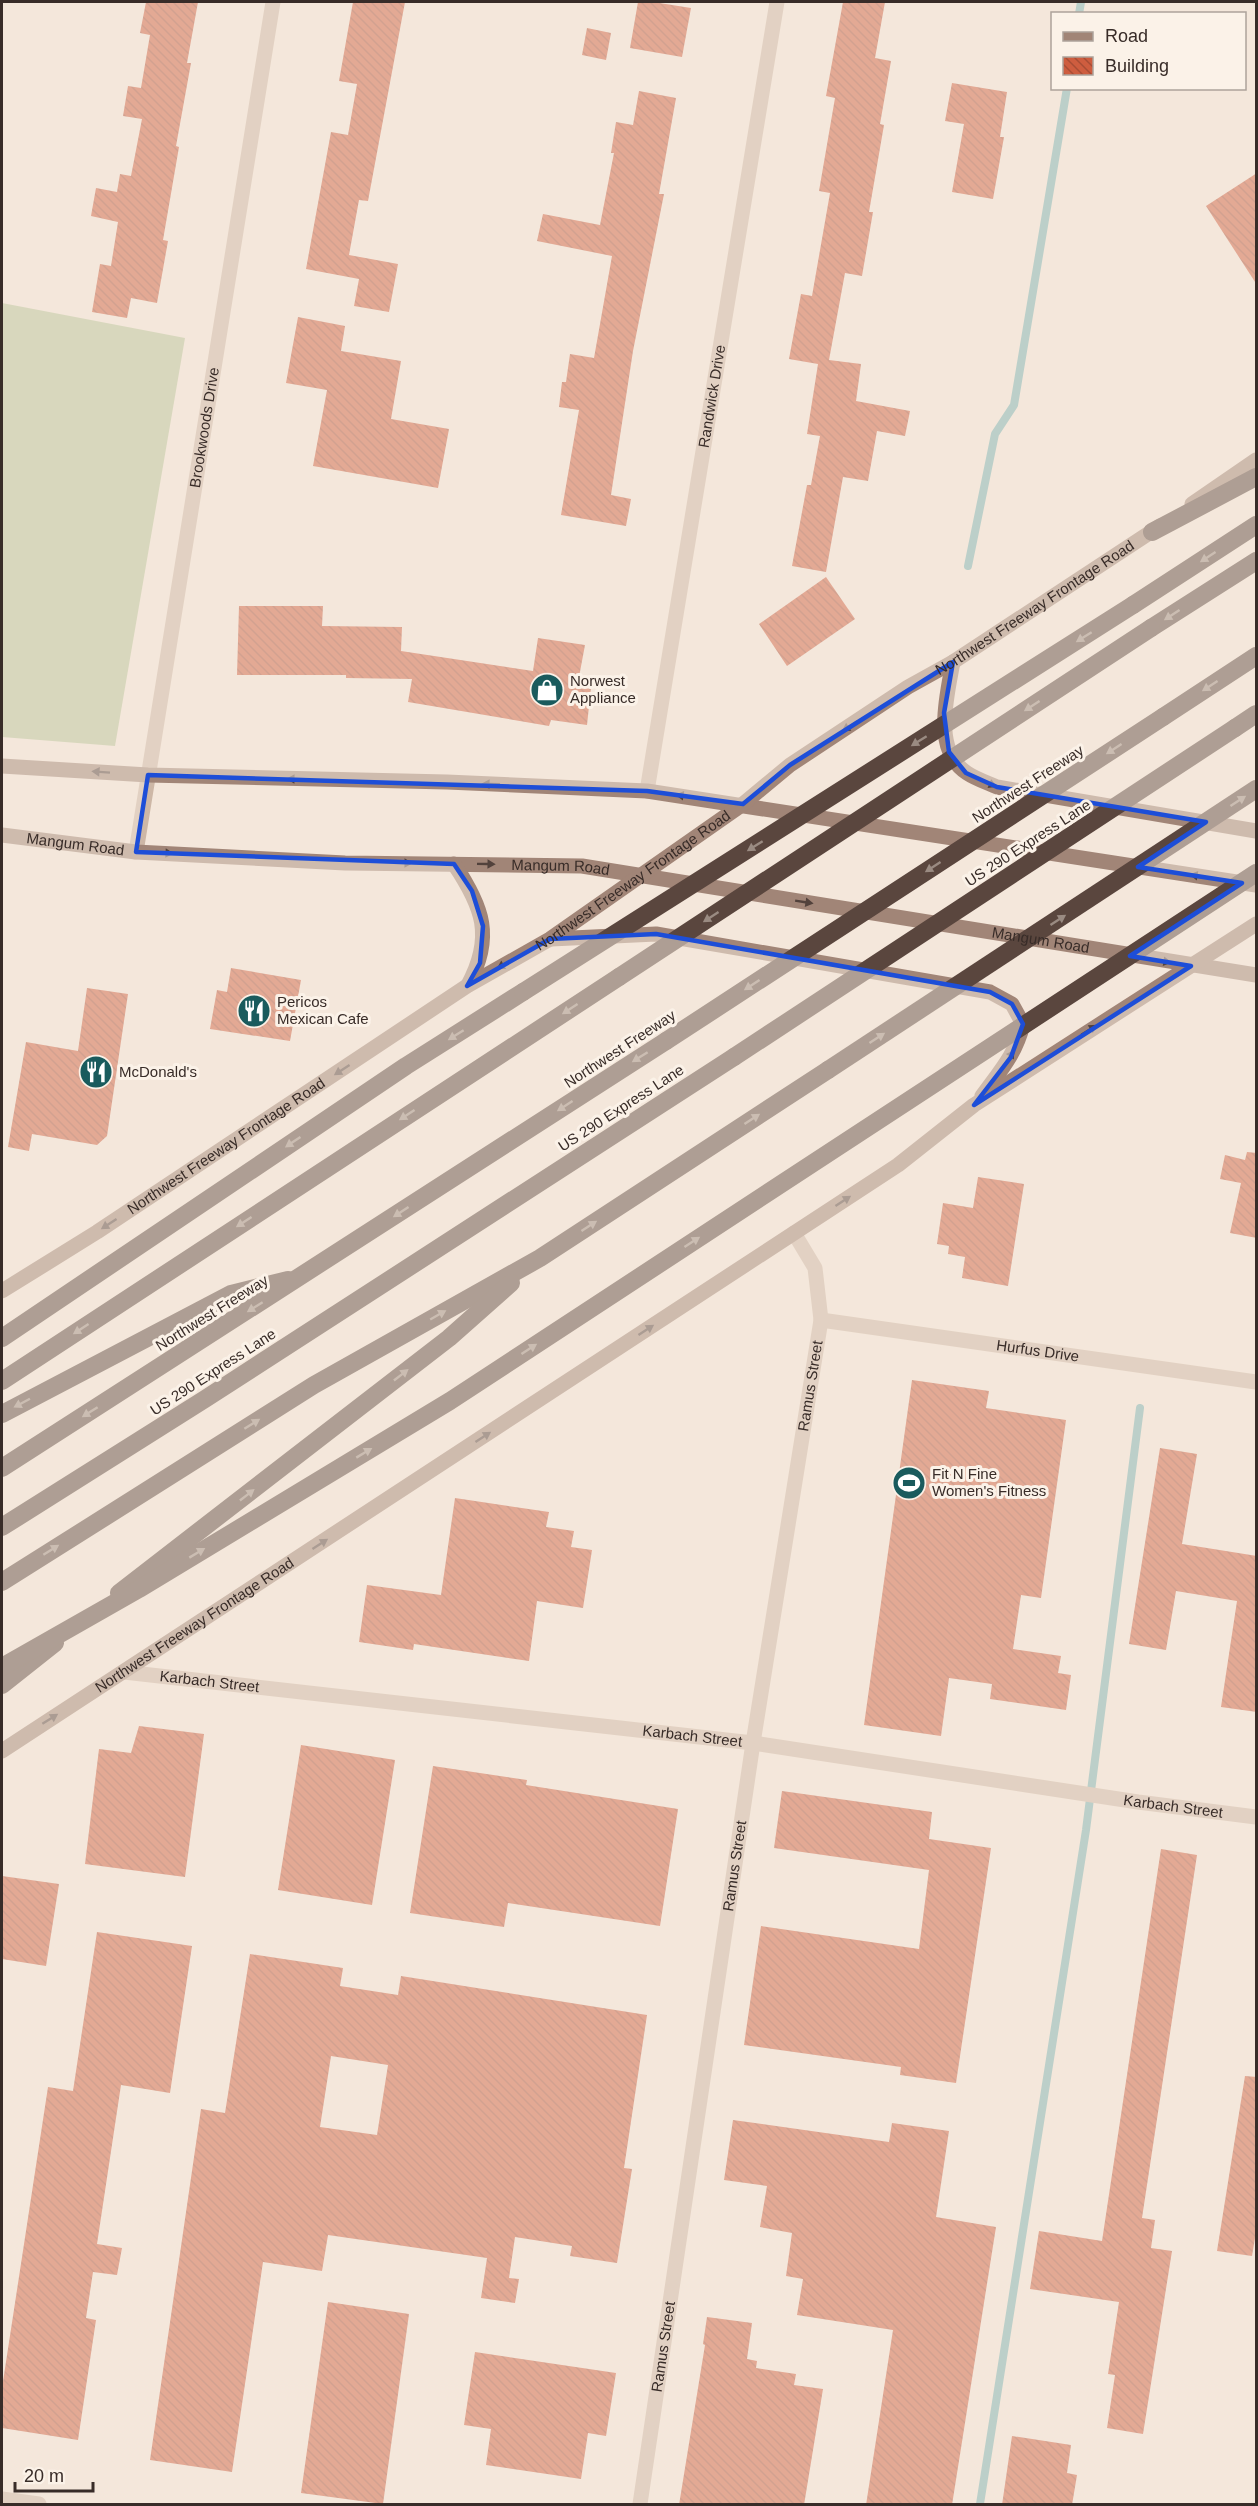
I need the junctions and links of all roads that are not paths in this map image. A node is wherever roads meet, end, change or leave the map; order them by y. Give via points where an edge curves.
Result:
1 (273, 2) edge
2 (777, 2) edge
3 (1257, 460) edge
4 (1257, 477) edge
5 (1257, 525) edge
6 (1152, 532) junction
7 (1257, 561) edge
8 (1257, 656) edge
9 (953, 663) junction
10 (1257, 714) edge
11 (2, 766) edge
12 (148, 775) junction
13 (1257, 789) edge
14 (647, 791) junction
15 (743, 804) junction
16 (1257, 831) edge
17 (2, 835) edge
18 (136, 852) junction
19 (454, 864) junction
20 (1257, 873) edge
21 (642, 875) junction
22 (1257, 885) edge
23 (1257, 924) edge
24 (550, 939) junction
25 (1191, 966) junction
26 (1257, 975) edge
27 (467, 986) junction
28 (974, 1105) junction
29 (794, 1233) junction
30 (540, 1258) junction
31 (304, 1276) junction
32 (2, 1291) edge
33 (821, 1320) junction
34 (2, 1338) edge
35 (2, 1382) edge
36 (1257, 1382) edge
37 (2, 1413) edge
38 (2, 1468) edge
39 (2, 1527) edge
40 (2, 1582) edge
41 (2, 1667) edge
42 (124, 1672) junction
43 (2, 1685) edge
44 (753, 1743) junction
45 (2, 1751) edge
46 (1257, 1816) edge
47 (2, 2499) edge
48 (39, 2505) edge
49 (640, 2505) edge

1 - 12 street, Brookwoods Drive
2 - 14 street, Randwick Drive
3 - 6 main road, Northwest Freeway Frontage Road
4 - 6 highway
5 -> 34 highway, bridge via 406,1066
6 - 9 main road, Northwest Freeway Frontage Road
7 -> 35 highway, bridge
8 -> 31 highway, Northwest Freeway, bridge
9 -> 15 main road, Northwest Freeway Frontage Road via 908,687 790,765
9 -> 16 main road via 944,713 949,752 966,773 997,787
10 - 39 highway, US 290 Express Lane, bridge via 734,1057
12 -> 11 main road
14 -> 12 main road
12 - 18 street, Brookwoods Drive
30 -> 13 highway, bridge
15 -> 14 main road
15 - 21 main road, Northwest Freeway Frontage Road
22 -> 15 main road
17 - 18 main road, Mangum Road
18 -> 19 main road, Mangum Road via 345,863
19 -> 21 main road, Mangum Road via 582,866
19 - 27 main road via 472,891 483,926 480,963
41 -> 20 highway, bridge via 450,1401
21 - 24 main road, Northwest Freeway Frontage Road
21 -> 25 main road, Mangum Road
23 - 25 main road, Northwest Freeway Frontage Road
24 -> 27 main road, Northwest Freeway Frontage Road
28 -> 24 main road via 1011,1057 1023,1024 1012,1004 990,992 656,934
25 - 26 main road, Mangum Road
28 -> 25 main road, Northwest Freeway Frontage Road
27 -> 32 main road, Northwest Freeway Frontage Road
29 -> 28 main road, Northwest Freeway Frontage Road via 898,1166
29 - 33 street, Ramus Street via 815,1268
42 -> 29 main road, Northwest Freeway Frontage Road
40 -> 30 highway via 314,1385
43 -> 30 highway via 449,1338
31 -> 37 highway via 231,1294
31 -> 38 highway, Northwest Freeway
33 - 36 street, Hurfus Drive
33 - 44 street, Ramus Street
42 - 44 street, Karbach Street
45 -> 42 main road, Northwest Freeway Frontage Road
44 - 46 street, Karbach Street
44 - 49 street, Ramus Street
47 - 48 street

